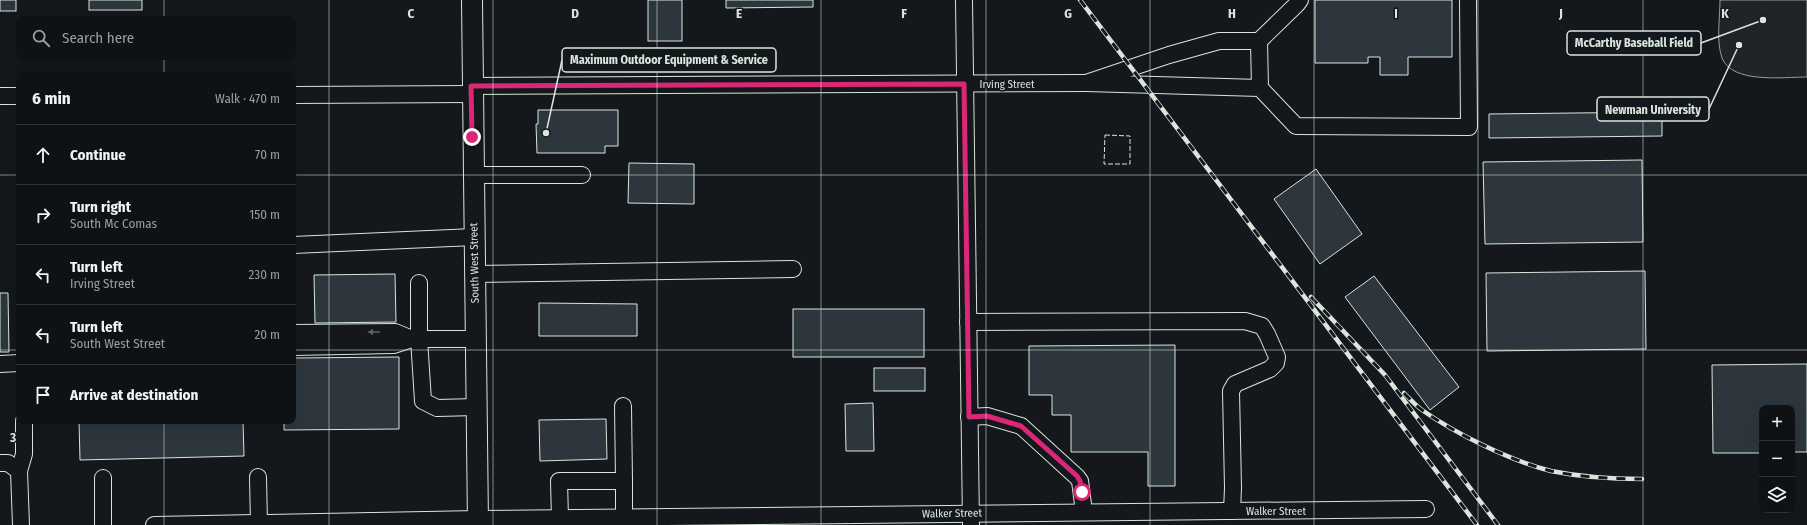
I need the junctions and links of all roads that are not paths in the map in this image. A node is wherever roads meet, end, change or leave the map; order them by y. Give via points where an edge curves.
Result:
1 (472, 0) edge
2 (964, 0) edge
3 (1300, 0) edge
4 (1468, 0) edge
5 (1259, 41) junction
6 (1086, 83) junction
7 (964, 84) junction
8 (1260, 88) junction
9 (472, 90) junction
10 (296, 95) edge
11 (0, 96) edge
12 (16, 96) edge
13 (473, 175) junction
14 (582, 175) dead end
15 (474, 237) junction
16 (296, 245) edge
17 (793, 269) dead end
18 (474, 274) junction
19 (419, 283) dead end
20 (968, 322) junction
21 (296, 333) edge
22 (415, 339) junction
23 (475, 339) junction
24 (296, 347) edge
25 (16, 363) edge
26 (0, 364) edge
27 (623, 406) dead end
28 (476, 407) junction
29 (969, 417) junction
30 (24, 424) edge
31 (0, 464) edge
32 (19, 471) junction
33 (258, 476) dead end
34 (103, 478) dead end
35 (624, 481) junction
36 (1426, 509) dead end
37 (1232, 511) junction
38 (1084, 512) junction
39 (624, 517) junction
40 (560, 518) junction
41 (971, 519) edge
42 (583, 521) edge
43 (643, 521) edge
44 (478, 522) edge
45 (259, 524) junction
46 (21, 525) edge
47 (103, 525) edge
48 (154, 525) edge

1 - 9 main road, South West Street
2 - 7 street
3 - 5 street
4 - 8 street via 1469,127 1296,126
5 - 6 street via 1219,41
5 - 8 street
6 - 7 street, Irving Street
6 - 8 street
7 - 9 street, Irving Street
7 - 20 street
9 - 10 street, Irving Street
9 - 13 main road, South West Street
11 - 12 street
13 - 14 street
13 - 15 main road, South West Street
15 - 16 street
15 - 18 main road, South West Street
17 - 18 street
18 - 23 main road, South West Street
19 - 22 street
20 - 29 street
20 - 37 street via 1245,321 1262,326 1277,357 1276,363 1270,369 1235,384 1231,391 1234,488
22 -> 21 street via 395,332
22 - 23 street
22 - 24 street via 394,345
22 - 28 street via 423,401 437,408
23 - 28 main road, South West Street
25 - 26 street
27 - 35 street
28 - 44 main road, South West Street
29 - 38 street via 987,416 1021,426 1077,476
29 - 41 street
30 - 32 street via 24,454
31 - 32 street via 8,463
32 - 46 street
33 - 45 street
34 - 47 street
35 - 39 street
35 - 40 street via 559,481
36 - 37 street, Walker Street
37 - 38 street, Walker Street
38 - 41 street, Walker Street
39 - 42 street, Walker Street
39 - 43 street, Walker Street
40 - 42 street, Walker Street
40 - 44 street, Walker Street
41 - 43 street, Walker Street
44 - 45 street, Walker Street
45 - 48 street, Walker Street

